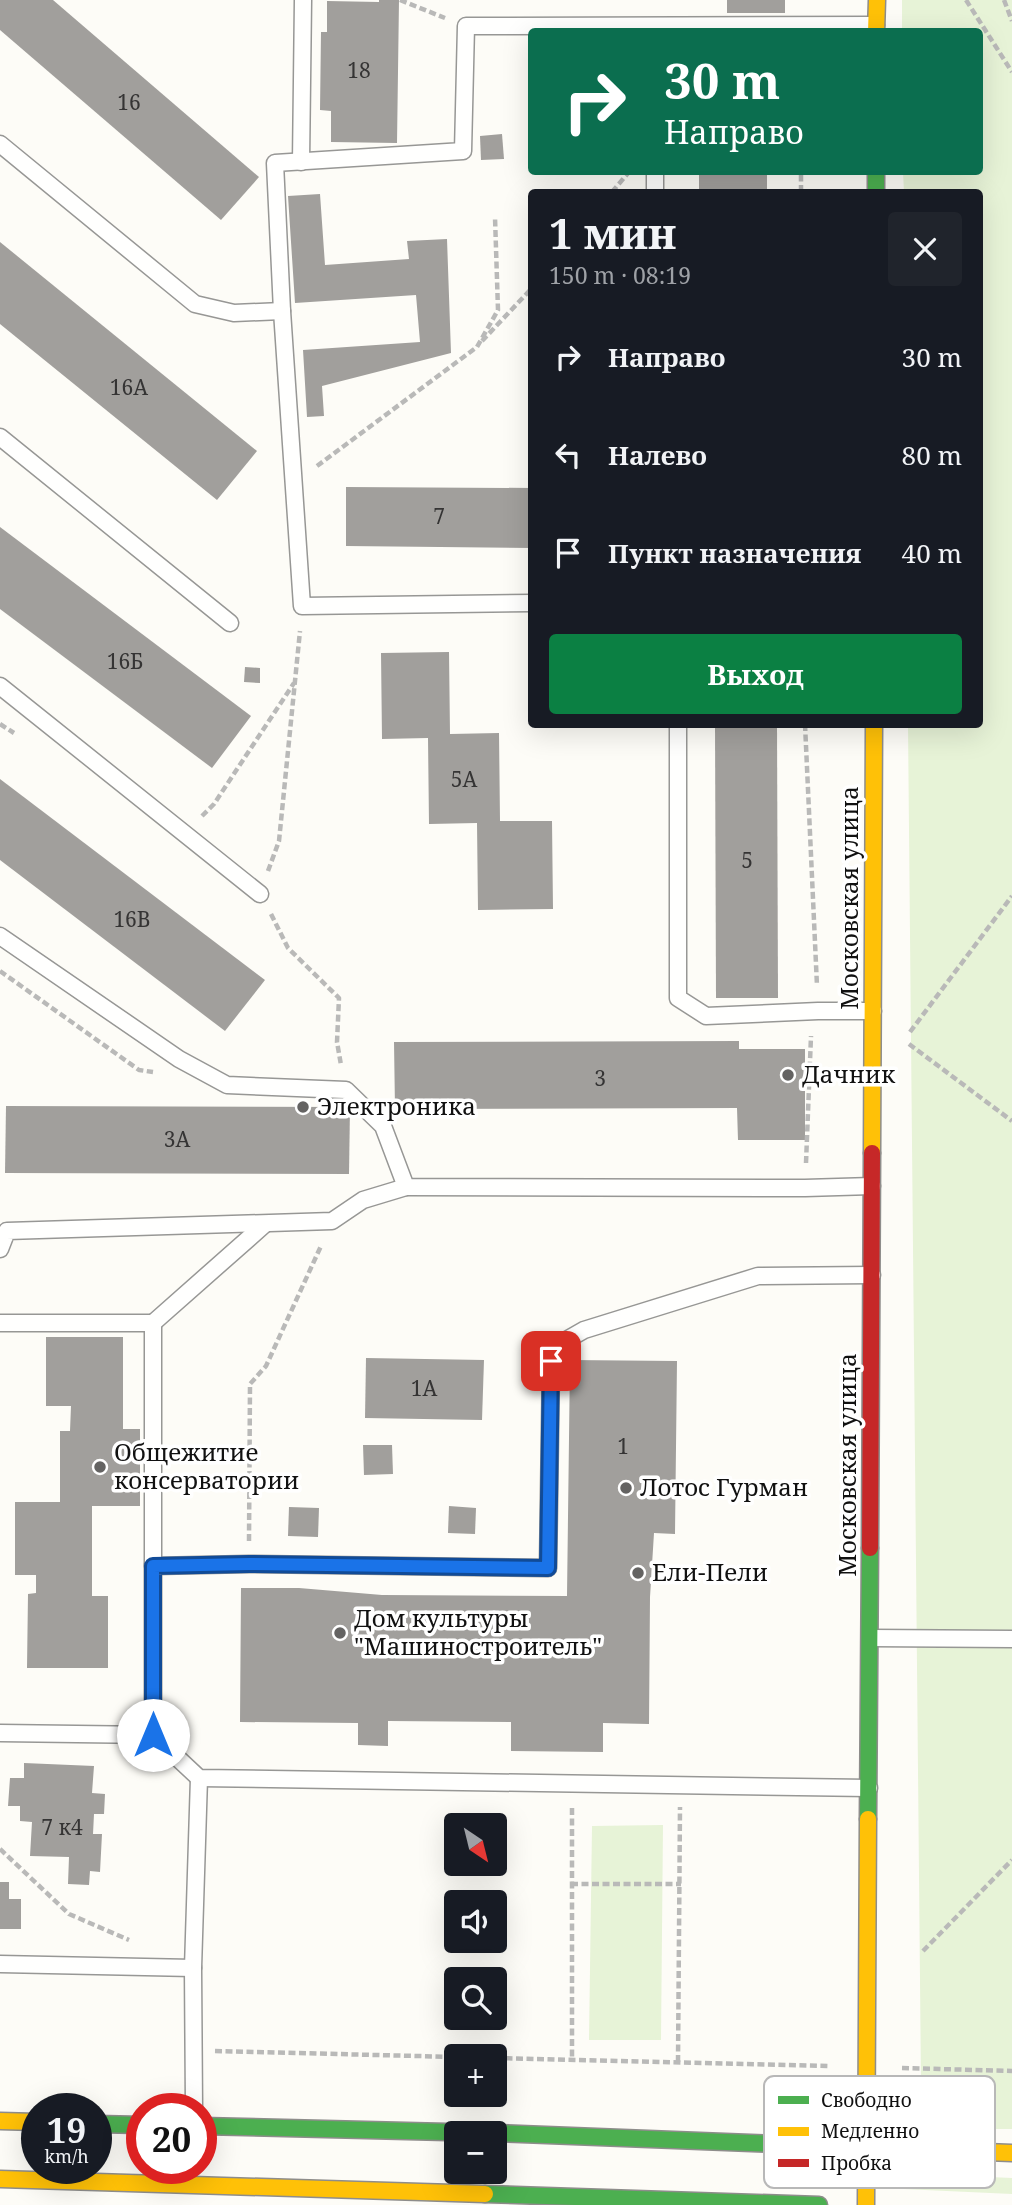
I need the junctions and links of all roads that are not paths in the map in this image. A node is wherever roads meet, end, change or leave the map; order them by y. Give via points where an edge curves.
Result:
1 (303, 0) edge
2 (877, 0) edge
3 (656, 28) edge
4 (876, 28) edge
5 (0, 144) edge
6 (302, 162) junction
7 (282, 311) junction
8 (0, 437) edge
9 (528, 603) edge
10 (230, 623) dead end
11 (0, 686) edge
12 (678, 728) edge
13 (874, 728) edge
14 (260, 894) road end
15 (0, 936) edge
16 (873, 1011) junction
17 (872, 1186) junction
18 (406, 1187) junction
19 (265, 1224) junction
20 (0, 1249) edge
21 (872, 1275) junction
22 (0, 1323) edge
23 (153, 1323) junction
24 (153, 1566) junction
25 (871, 1638) junction
26 (1012, 1639) edge
27 (0, 1733) edge
28 (153, 1735) junction
29 (199, 1778) junction
30 (869, 1788) junction
31 (0, 1964) edge
32 (193, 1968) junction
33 (868, 2076) edge
34 (194, 2093) edge
35 (0, 2121) edge
36 (21, 2122) edge
37 (217, 2126) edge
38 (444, 2132) edge
39 (507, 2133) edge
40 (764, 2142) edge
41 (0, 2179) edge
42 (819, 2205) edge

1 - 6 lane
2 - 4 main road
3 - 4 lane
3 - 6 lane via 466,26 463,150
5 - 7 lane via 195,304 234,313
6 - 7 lane via 275,163
7 - 9 lane via 302,606
8 - 10 lane
11 - 14 lane
12 - 16 lane via 678,998 706,1016
13 - 16 main road, Московская улица
15 - 18 lane via 179,1059 227,1085 346,1090 383,1126
16 - 17 main road, Московская улица
17 - 18 lane
17 - 21 main road, Московская улица
18 - 19 lane via 363,1200 332,1221
19 - 20 lane via 7,1231
19 - 23 lane
21 - 24 lane via 758,1276 584,1330 563,1342 551,1361 548,1568
21 - 25 main road, Московская улица
22 - 23 lane
23 - 24 lane
24 - 28 lane
25 - 26 lane
25 - 30 main road, Московская улица
27 - 28 lane
28 - 29 lane
29 - 30 lane
29 - 32 lane
30 - 33 main road, Московская улица
31 - 32 lane
32 - 34 lane
35 - 36 main road
37 - 38 main road
39 - 40 main road
41 - 42 main road

